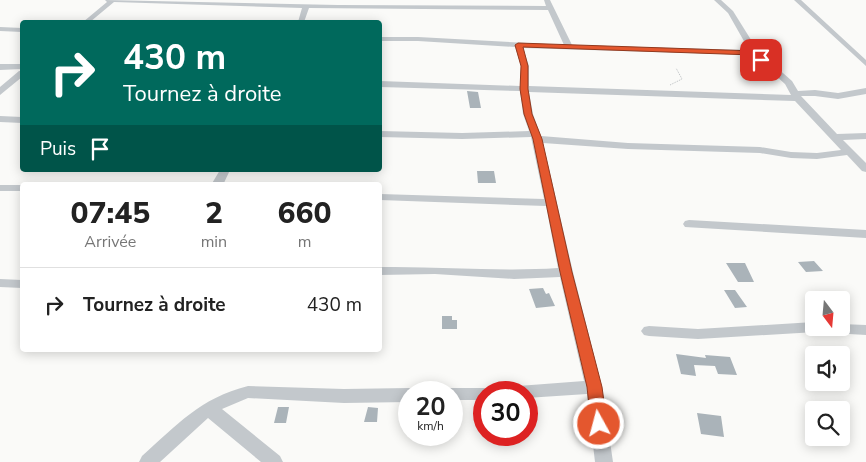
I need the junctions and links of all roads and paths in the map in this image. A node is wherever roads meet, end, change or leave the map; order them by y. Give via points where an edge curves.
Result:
1 (108, 0) edge
2 (113, 0) edge
3 (547, 0) edge
4 (717, 0) edge
5 (797, 0) edge
6 (339, 3) edge
7 (306, 4) junction
8 (550, 8) junction
9 (88, 20) edge
10 (301, 20) edge
11 (0, 29) edge
12 (20, 30) edge
13 (382, 40) edge
14 (518, 45) junction
15 (568, 48) junction
16 (850, 49) junction
17 (866, 49) edge
18 (755, 53) junction
19 (866, 64) edge
20 (0, 67) edge
21 (20, 67) edge
22 (676, 68) dead end
23 (20, 75) edge
24 (382, 84) edge
25 (669, 85) dead end
26 (524, 89) junction
27 (866, 91) edge
28 (0, 92) edge
29 (796, 96) junction
30 (0, 119) edge
31 (20, 120) edge
32 (382, 134) edge
33 (866, 136) edge
34 (536, 137) junction
35 (835, 137) junction
36 (848, 152) junction
37 (866, 169) edge
38 (0, 188) edge
39 (20, 188) edge
40 (382, 197) edge
41 (551, 203) junction
42 (689, 224) dead end
43 (866, 234) edge
44 (382, 271) edge
45 (566, 272) junction
46 (0, 284) edge
47 (20, 284) edge
48 (805, 327) edge
49 (850, 329) edge
50 (866, 330) edge
51 (649, 331) dead end
52 (594, 387) junction
53 (538, 391) edge
54 (398, 395) edge
55 (208, 408) junction
56 (148, 462) edge
57 (274, 462) edge
58 (604, 462) edge

1 - 2 street
2 - 7 street
2 - 9 street
3 - 8 street
4 - 18 street via 731,12
5 - 16 street
6 - 7 street
6 - 8 street
7 - 10 street
8 - 15 street
11 - 12 street
13 - 14 street
14 - 15 street
14 - 26 street via 525,66
15 - 18 street
16 - 17 street
16 - 19 street
18 - 29 street via 789,82
20 - 21 street
22 - 25 path via 682,79
23 - 28 street
24 - 26 street
26 - 29 street
26 - 34 street
27 - 29 street via 838,96 805,93
29 - 35 street
30 - 31 street
32 - 34 street
33 - 35 street
34 - 36 street via 628,146 710,147 817,156
34 - 41 street
35 - 36 street
36 - 37 street
38 - 39 street
40 - 41 street
41 - 45 street
42 - 43 street
44 - 45 street via 434,270 514,275
45 - 52 street
46 - 47 street
48 - 51 street via 698,334
49 - 50 street
52 - 53 street
52 - 58 street
54 - 55 street via 248,392 234,394
55 - 56 street
55 - 57 street

